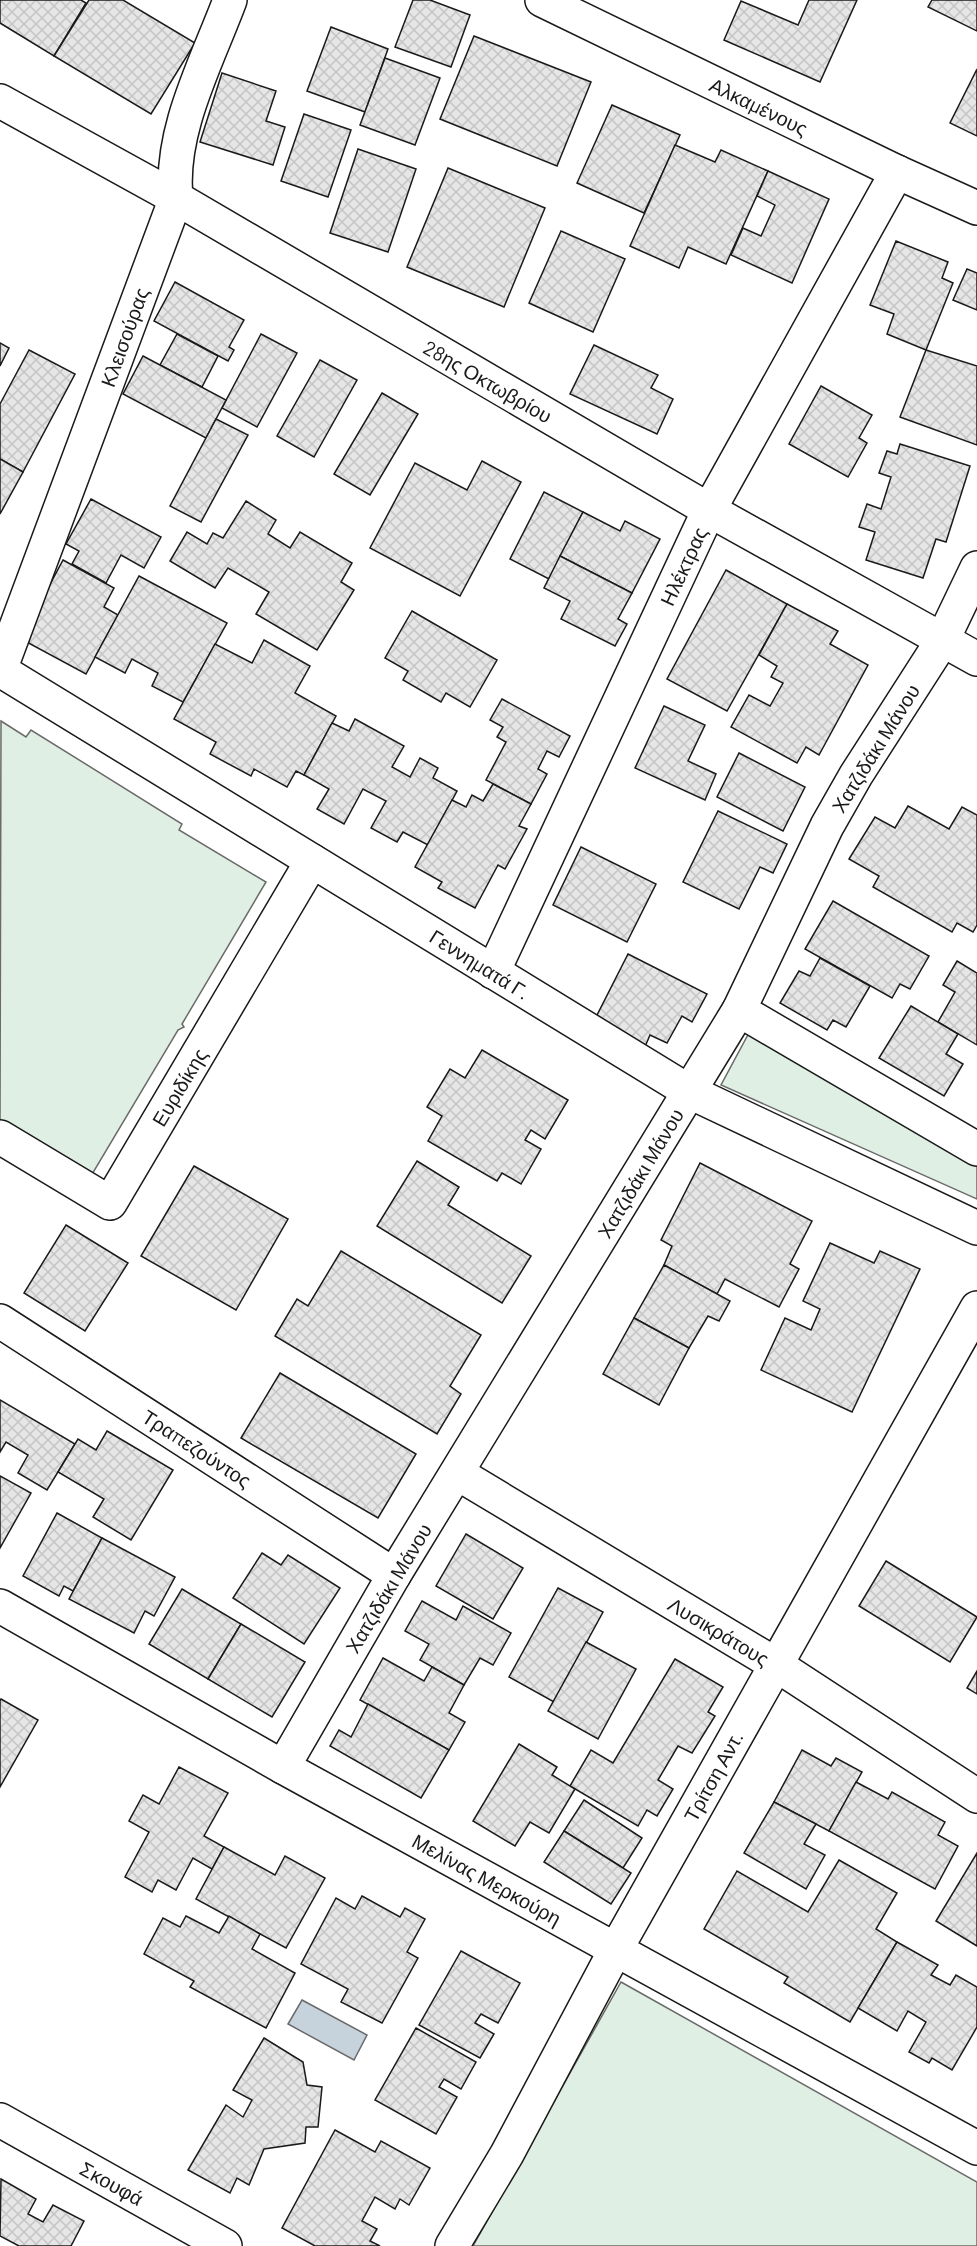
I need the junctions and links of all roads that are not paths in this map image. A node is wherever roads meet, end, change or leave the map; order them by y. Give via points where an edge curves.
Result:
1 (230, 0) edge
2 (542, 0) edge
3 (0, 101) edge
4 (897, 172) junction
5 (176, 198) junction
6 (977, 208) edge
7 (709, 510) junction
8 (977, 568) edge
9 (942, 641) junction
10 (977, 659) edge
11 (0, 670) edge
12 (312, 861) junction
13 (493, 972) junction
14 (739, 1010) junction
15 (690, 1092) junction
16 (0, 1137) edge
17 (977, 1149) edge
18 (977, 1228) edge
19 (977, 1308) edge
20 (0, 1321) edge
21 (457, 1473) junction
22 (394, 1575) junction
23 (0, 1606) edge
24 (775, 1664) junction
25 (283, 1767) junction
26 (977, 1796) edge
27 (616, 1949) junction
28 (0, 2120) edge
29 (977, 2148) edge
30 (225, 2246) edge
31 (453, 2246) edge

1 - 5 street, Κλεισούρας via 183,127 174,178
2 - 4 street, Αλκαμένους
3 - 5 street, 28ης Οκτωβρίου
4 - 6 street, Αλκαμένους
4 - 7 street, Ηλέκτρας
5 - 7 street, 28ης Οκτωβρίου
5 - 11 street, Κλεισούρας
7 - 9 street, 28ης Οκτωβρίου
7 - 13 street, Ηλέκτρας
8 - 9 street, Χατζιδάκι Μάνου
9 - 10 street, 28ης Οκτωβρίου
9 - 14 street, Χατζιδάκι Μάνου via 827,826
11 - 12 street, Γεννηματά Γ.
12 - 13 street, Γεννηματά Γ.
12 - 16 street, Ευριδίκης via 110,1203
13 - 15 street, Γεννηματά Γ.
14 - 15 street, Χατζιδάκι Μάνου
14 - 17 street
15 - 18 street, Γεννηματά Γ.
15 - 21 street, Χατζιδάκι Μάνου
19 - 24 street, Τρίτση Αντ.
20 - 22 street, Τραπεζούντος
21 - 22 street, Χατζιδάκι Μάνου
21 - 24 street, Λυσικράτους
22 - 25 street, Χατζιδάκι Μάνου
23 - 25 street, Μελίνας Μερκούρη
24 - 26 street, Λυσικράτους
24 - 27 street, Τρίτση Αντ.
25 - 27 street, Μελίνας Μερκούρη
27 - 29 street, Μελίνας Μερκούρη
27 - 31 street, Τρίτση Αντ. via 507,2154
28 - 30 street, Σκουφά

